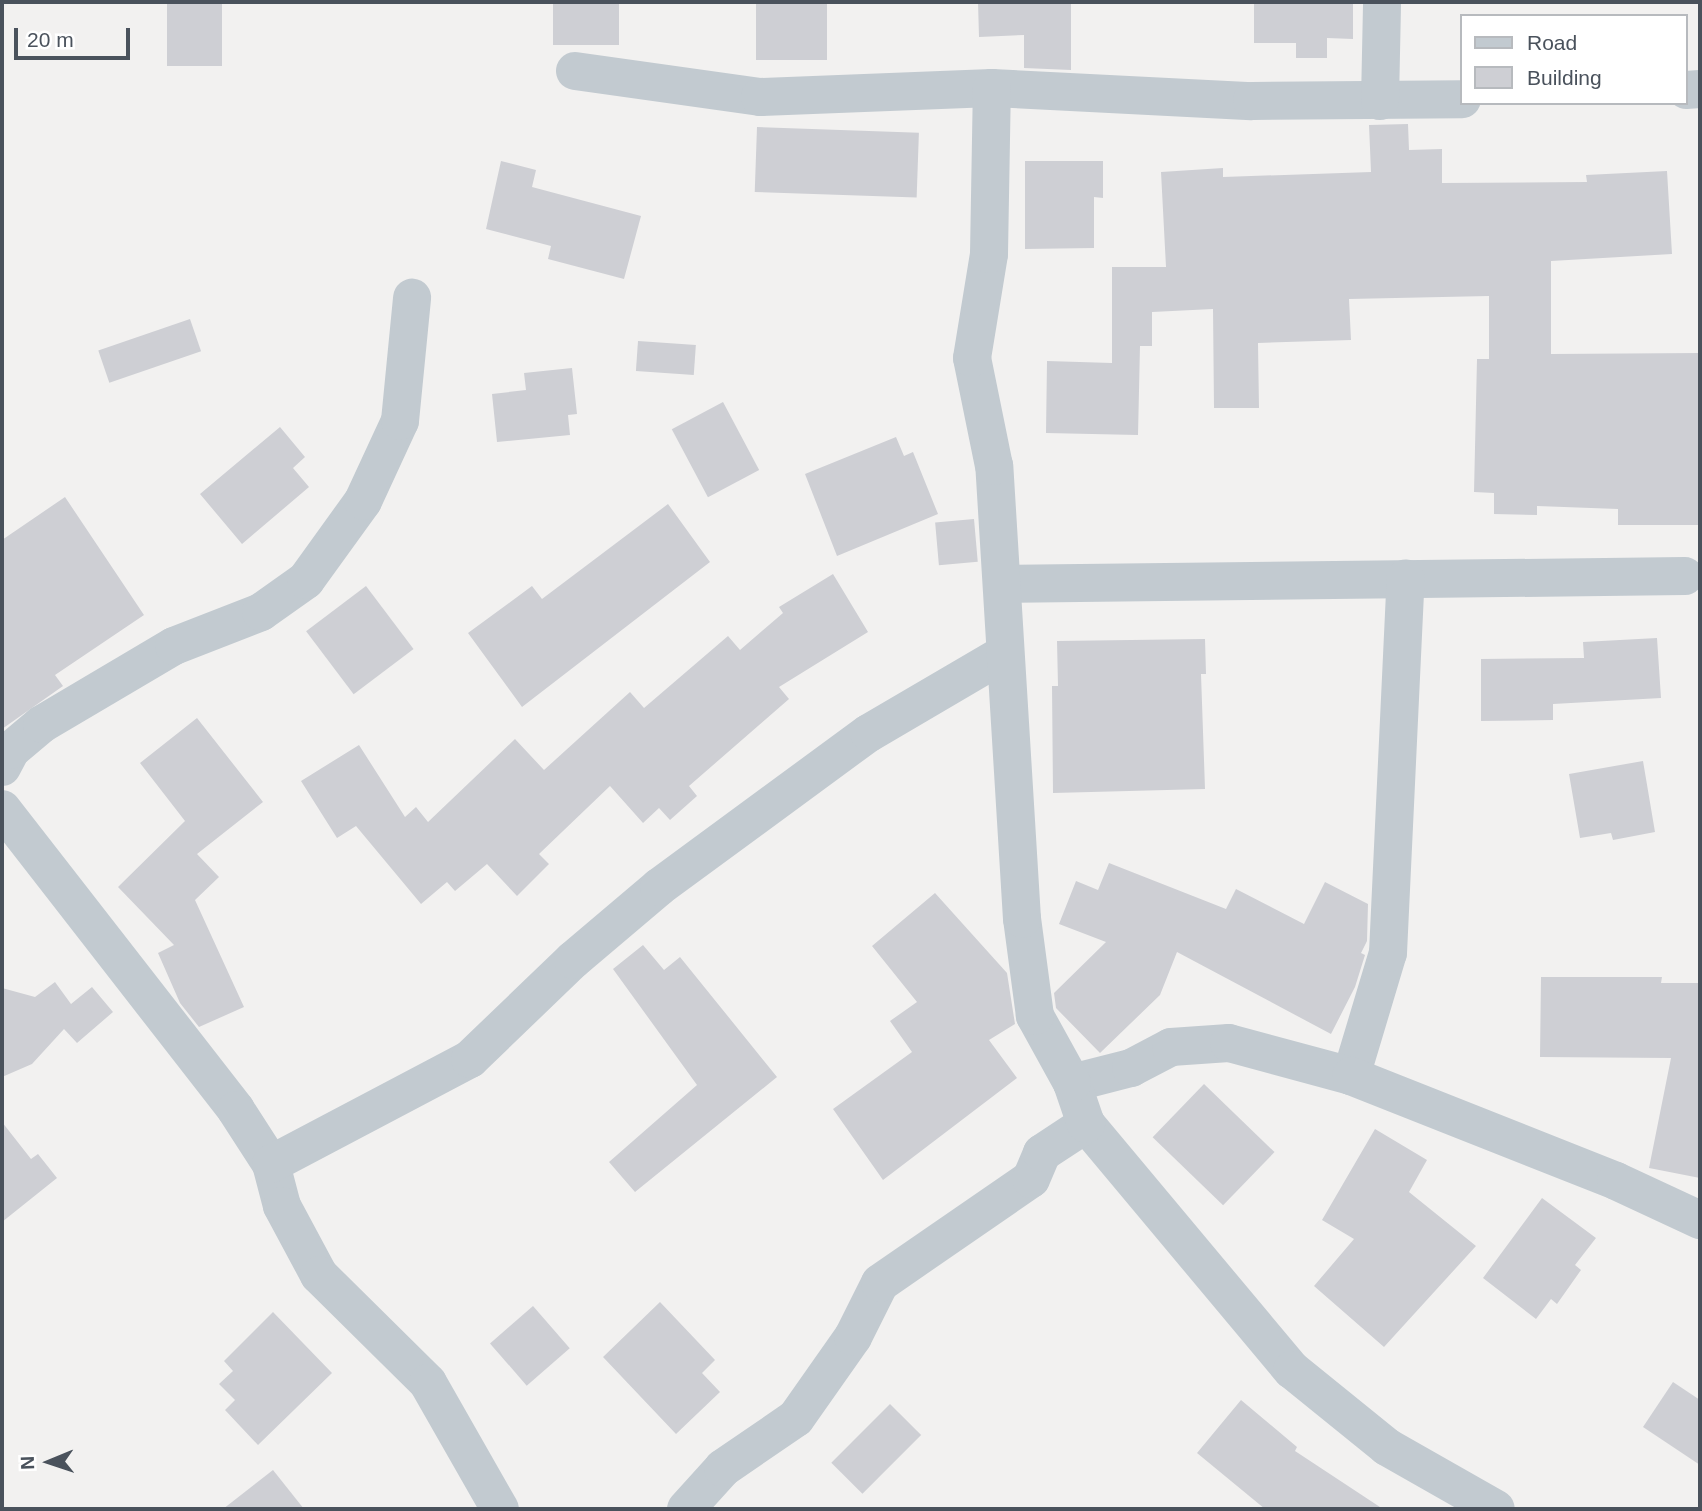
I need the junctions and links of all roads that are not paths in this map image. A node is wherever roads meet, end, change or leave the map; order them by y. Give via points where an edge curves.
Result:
1 (1382, 2) edge
2 (575, 71) dead end
3 (992, 88) junction
4 (1460, 99) edge
5 (1380, 101) junction
6 (412, 298) dead end
7 (1685, 576) dead end
8 (1406, 578) junction
9 (1002, 584) junction
10 (1002, 655) junction
11 (2, 767) edge
12 (2, 809) edge
13 (1351, 1076) junction
14 (1072, 1083) junction
15 (1086, 1124) junction
16 (271, 1164) junction
17 (1700, 1220) edge
18 (500, 1509) edge
19 (686, 1509) edge
20 (1496, 1509) edge

1 - 5 street
2 - 3 street via 760,97
3 - 5 street via 1252,101
3 - 9 street via 989,254 972,358 994,466
4 - 5 street
6 - 11 street via 400,421 363,501 306,580 261,612 174,646 43,724 11,750
7 - 8 street
8 - 9 street
8 - 13 street via 1388,953
9 - 10 street
10 - 14 street via 1029,981 1035,1016
10 - 16 street via 869,733 659,887 573,960 470,1059
12 - 16 street via 236,1110
13 - 14 street via 1229,1043 1171,1047 1131,1068
13 - 17 street via 1616,1181
14 - 15 street
15 - 19 street via 1041,1153 1031,1179 880,1283 853,1337 796,1418 723,1468
15 - 20 street via 1292,1370 1387,1447
16 - 18 street via 282,1206 319,1275 428,1382

